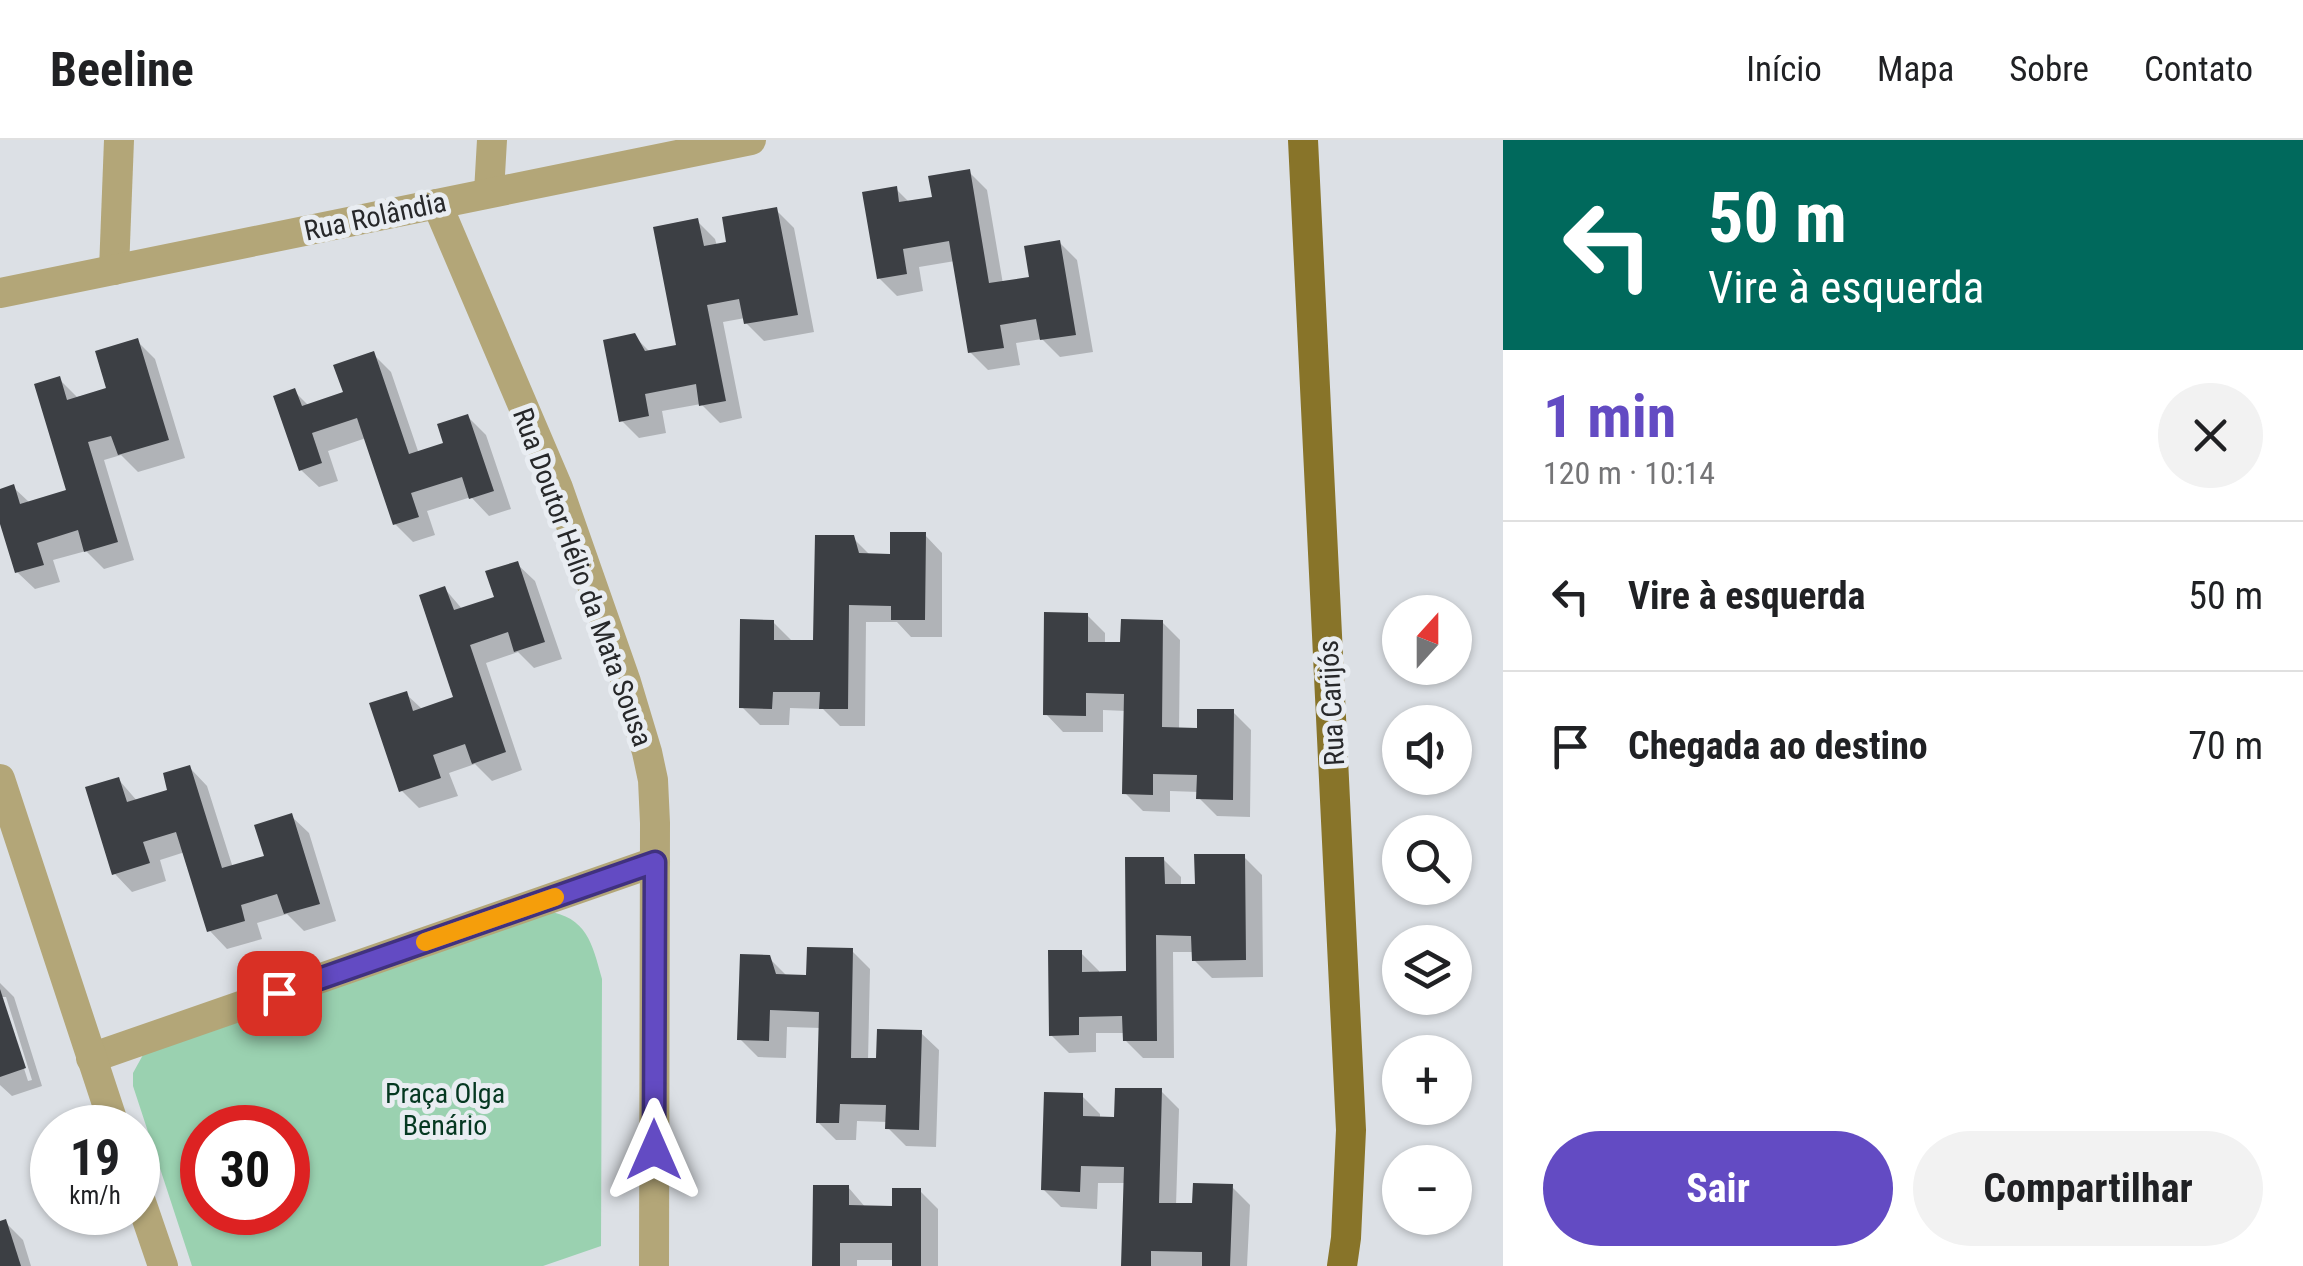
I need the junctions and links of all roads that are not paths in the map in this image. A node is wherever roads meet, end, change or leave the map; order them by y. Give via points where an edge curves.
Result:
1 (119, 140) edge
2 (492, 140) edge
3 (751, 140) edge
4 (1303, 140) edge
5 (490, 192) junction
6 (438, 204) junction
7 (114, 270) junction
8 (0, 293) edge
9 (0, 779) edge
10 (655, 862) junction
11 (92, 1058) junction
12 (107, 1105) edge
13 (152, 1235) edge
14 (162, 1266) edge
15 (654, 1266) edge
16 (1342, 1266) edge

1 - 7 street
2 - 5 street
3 - 5 street, Rua Rolândia
4 - 16 main road, Rua Carijós via 1351,1130
5 - 6 street, Rua Rolândia
6 - 7 street, Rua Rolândia
6 - 10 street, Rua Doutor Hélio da Mata Sousa via 558,488 626,682 653,780
7 - 8 street, Rua Rolândia
9 - 11 street
10 - 11 street
10 - 15 street, Rua Doutor Hélio da Mata Sousa
11 - 12 street
13 - 14 street

